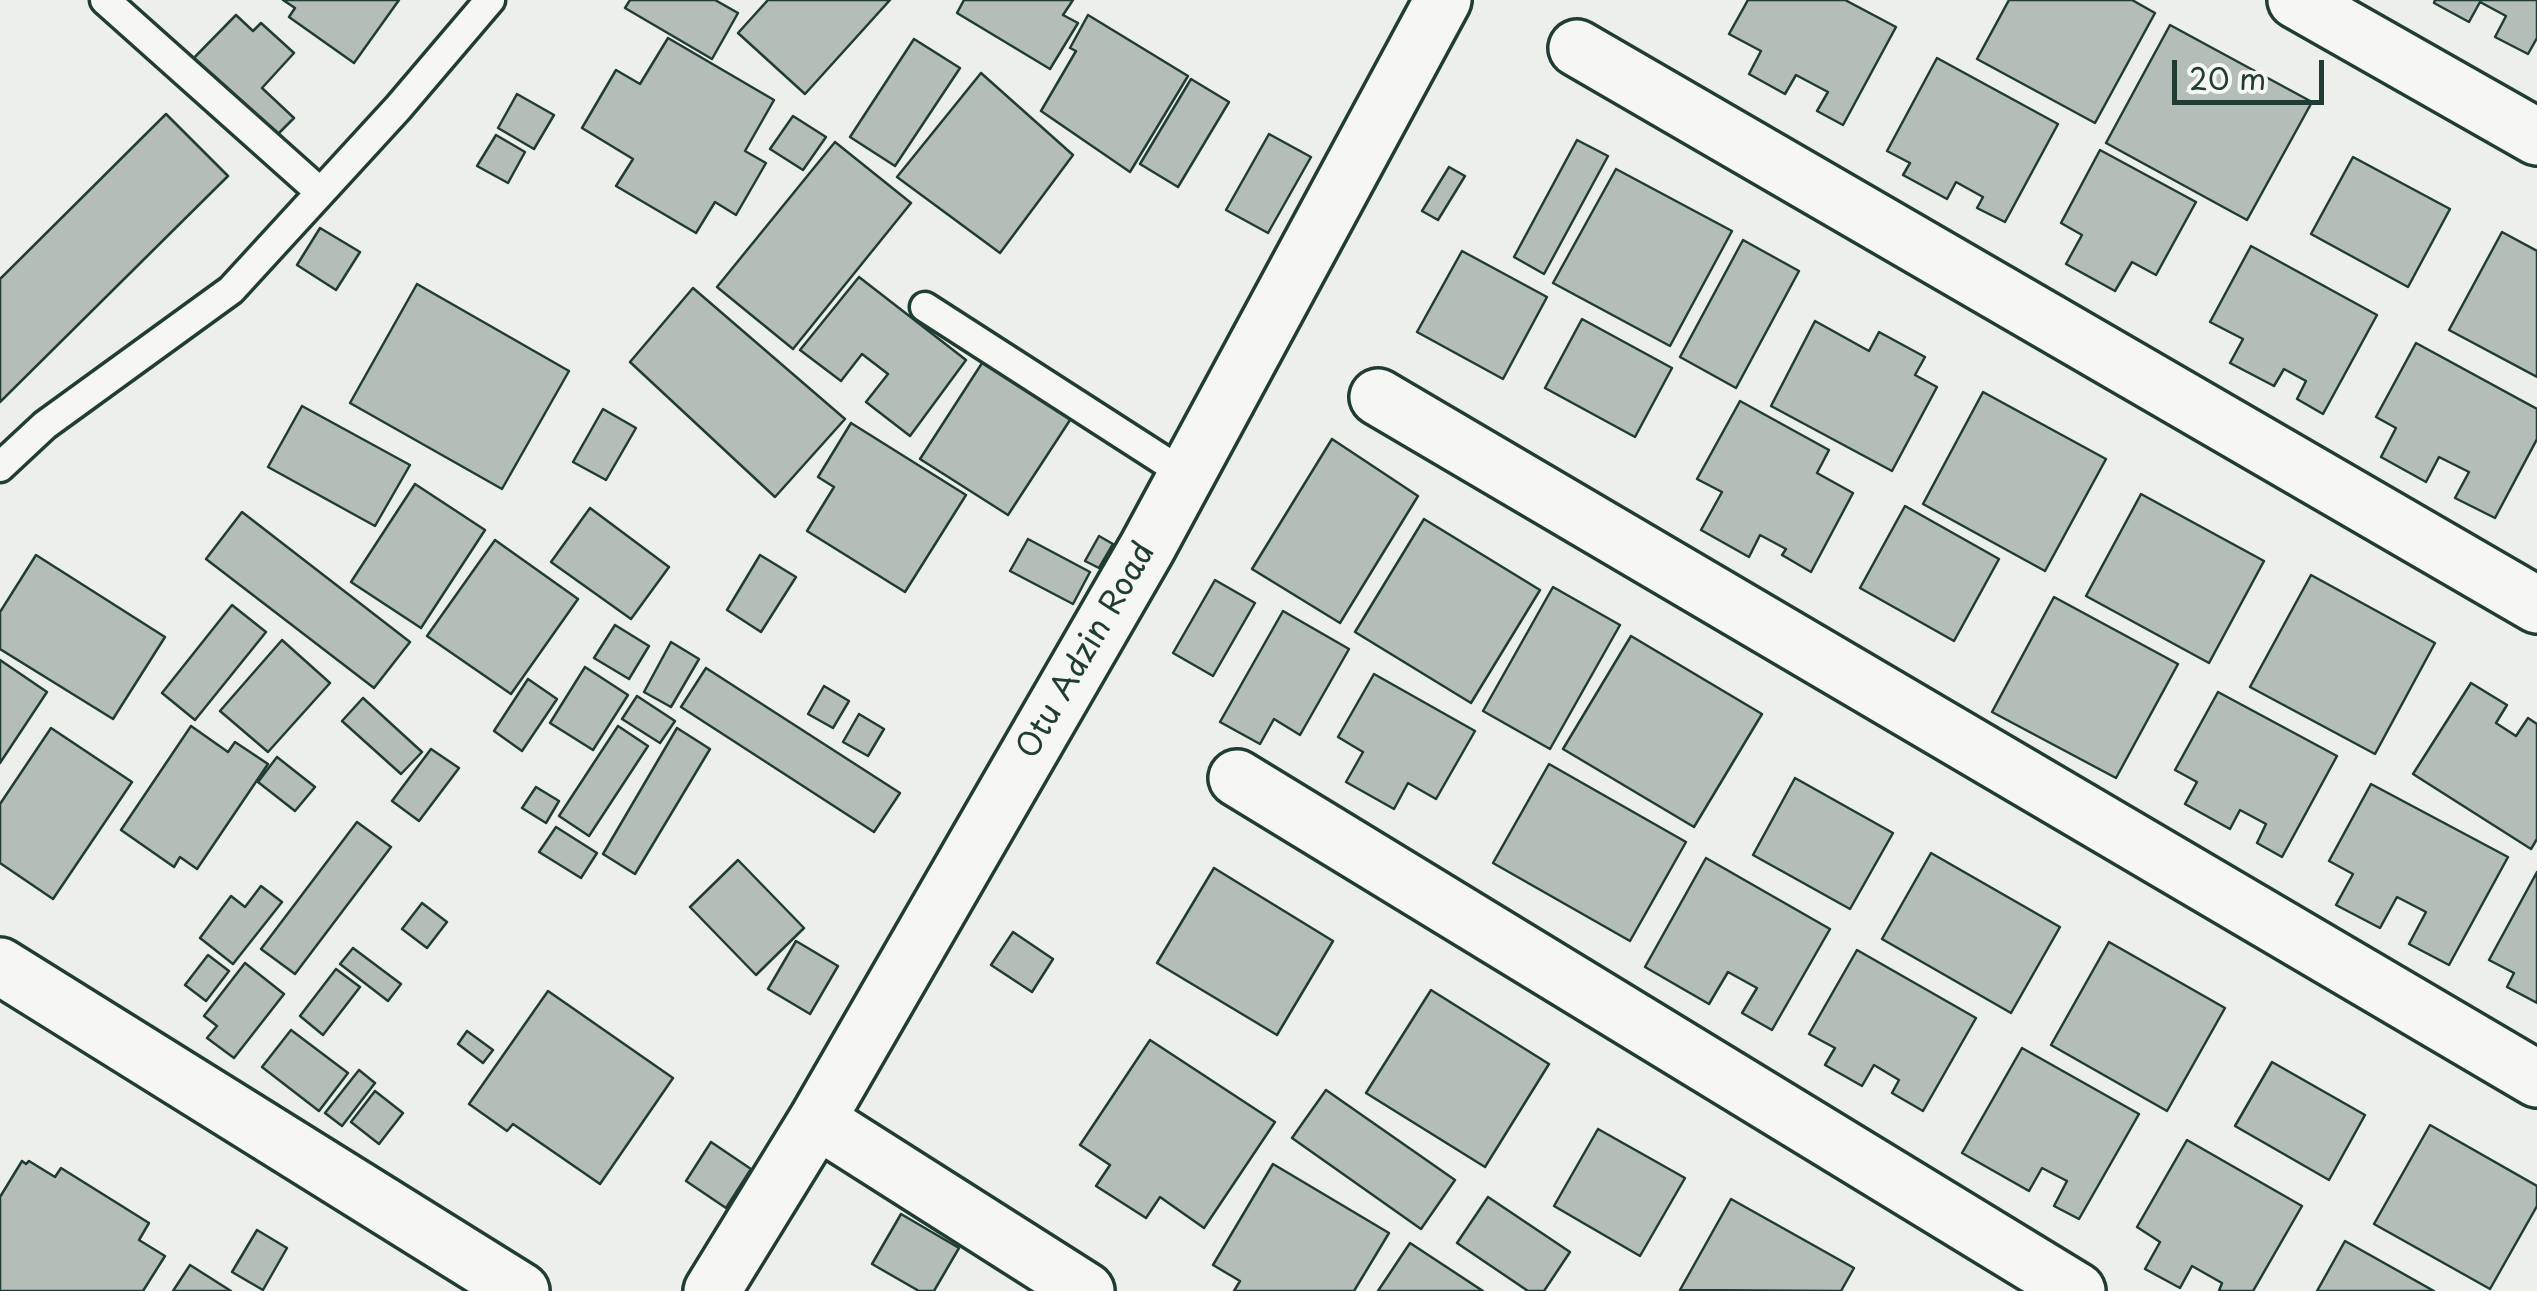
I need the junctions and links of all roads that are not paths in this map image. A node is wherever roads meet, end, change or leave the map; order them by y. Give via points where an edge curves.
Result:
1 (105, 0) edge
2 (490, 0) edge
3 (1443, 0) edge
4 (2296, 0) edge
5 (1577, 48) dead end
6 (2537, 137) edge
7 (320, 192) junction
8 (925, 307) dead end
9 (1378, 397) dead end
10 (0, 467) edge
11 (1186, 475) junction
12 (2537, 606) edge
13 (1237, 778) dead end
14 (0, 966) edge
15 (2537, 1079) edge
16 (817, 1120) junction
17 (521, 1291) edge
18 (712, 1291) edge
19 (1086, 1291) edge
20 (2077, 1291) edge

1 - 7 lane
2 - 7 lane
3 - 11 street, Otu Adzin Road
4 - 6 street
5 - 12 street
7 - 10 lane via 231,290 45,425
8 - 11 lane
9 - 15 street
11 - 16 street, Otu Adzin Road
13 - 20 street
14 - 17 street
16 - 18 street, Otu Adzin Road
16 - 19 street

